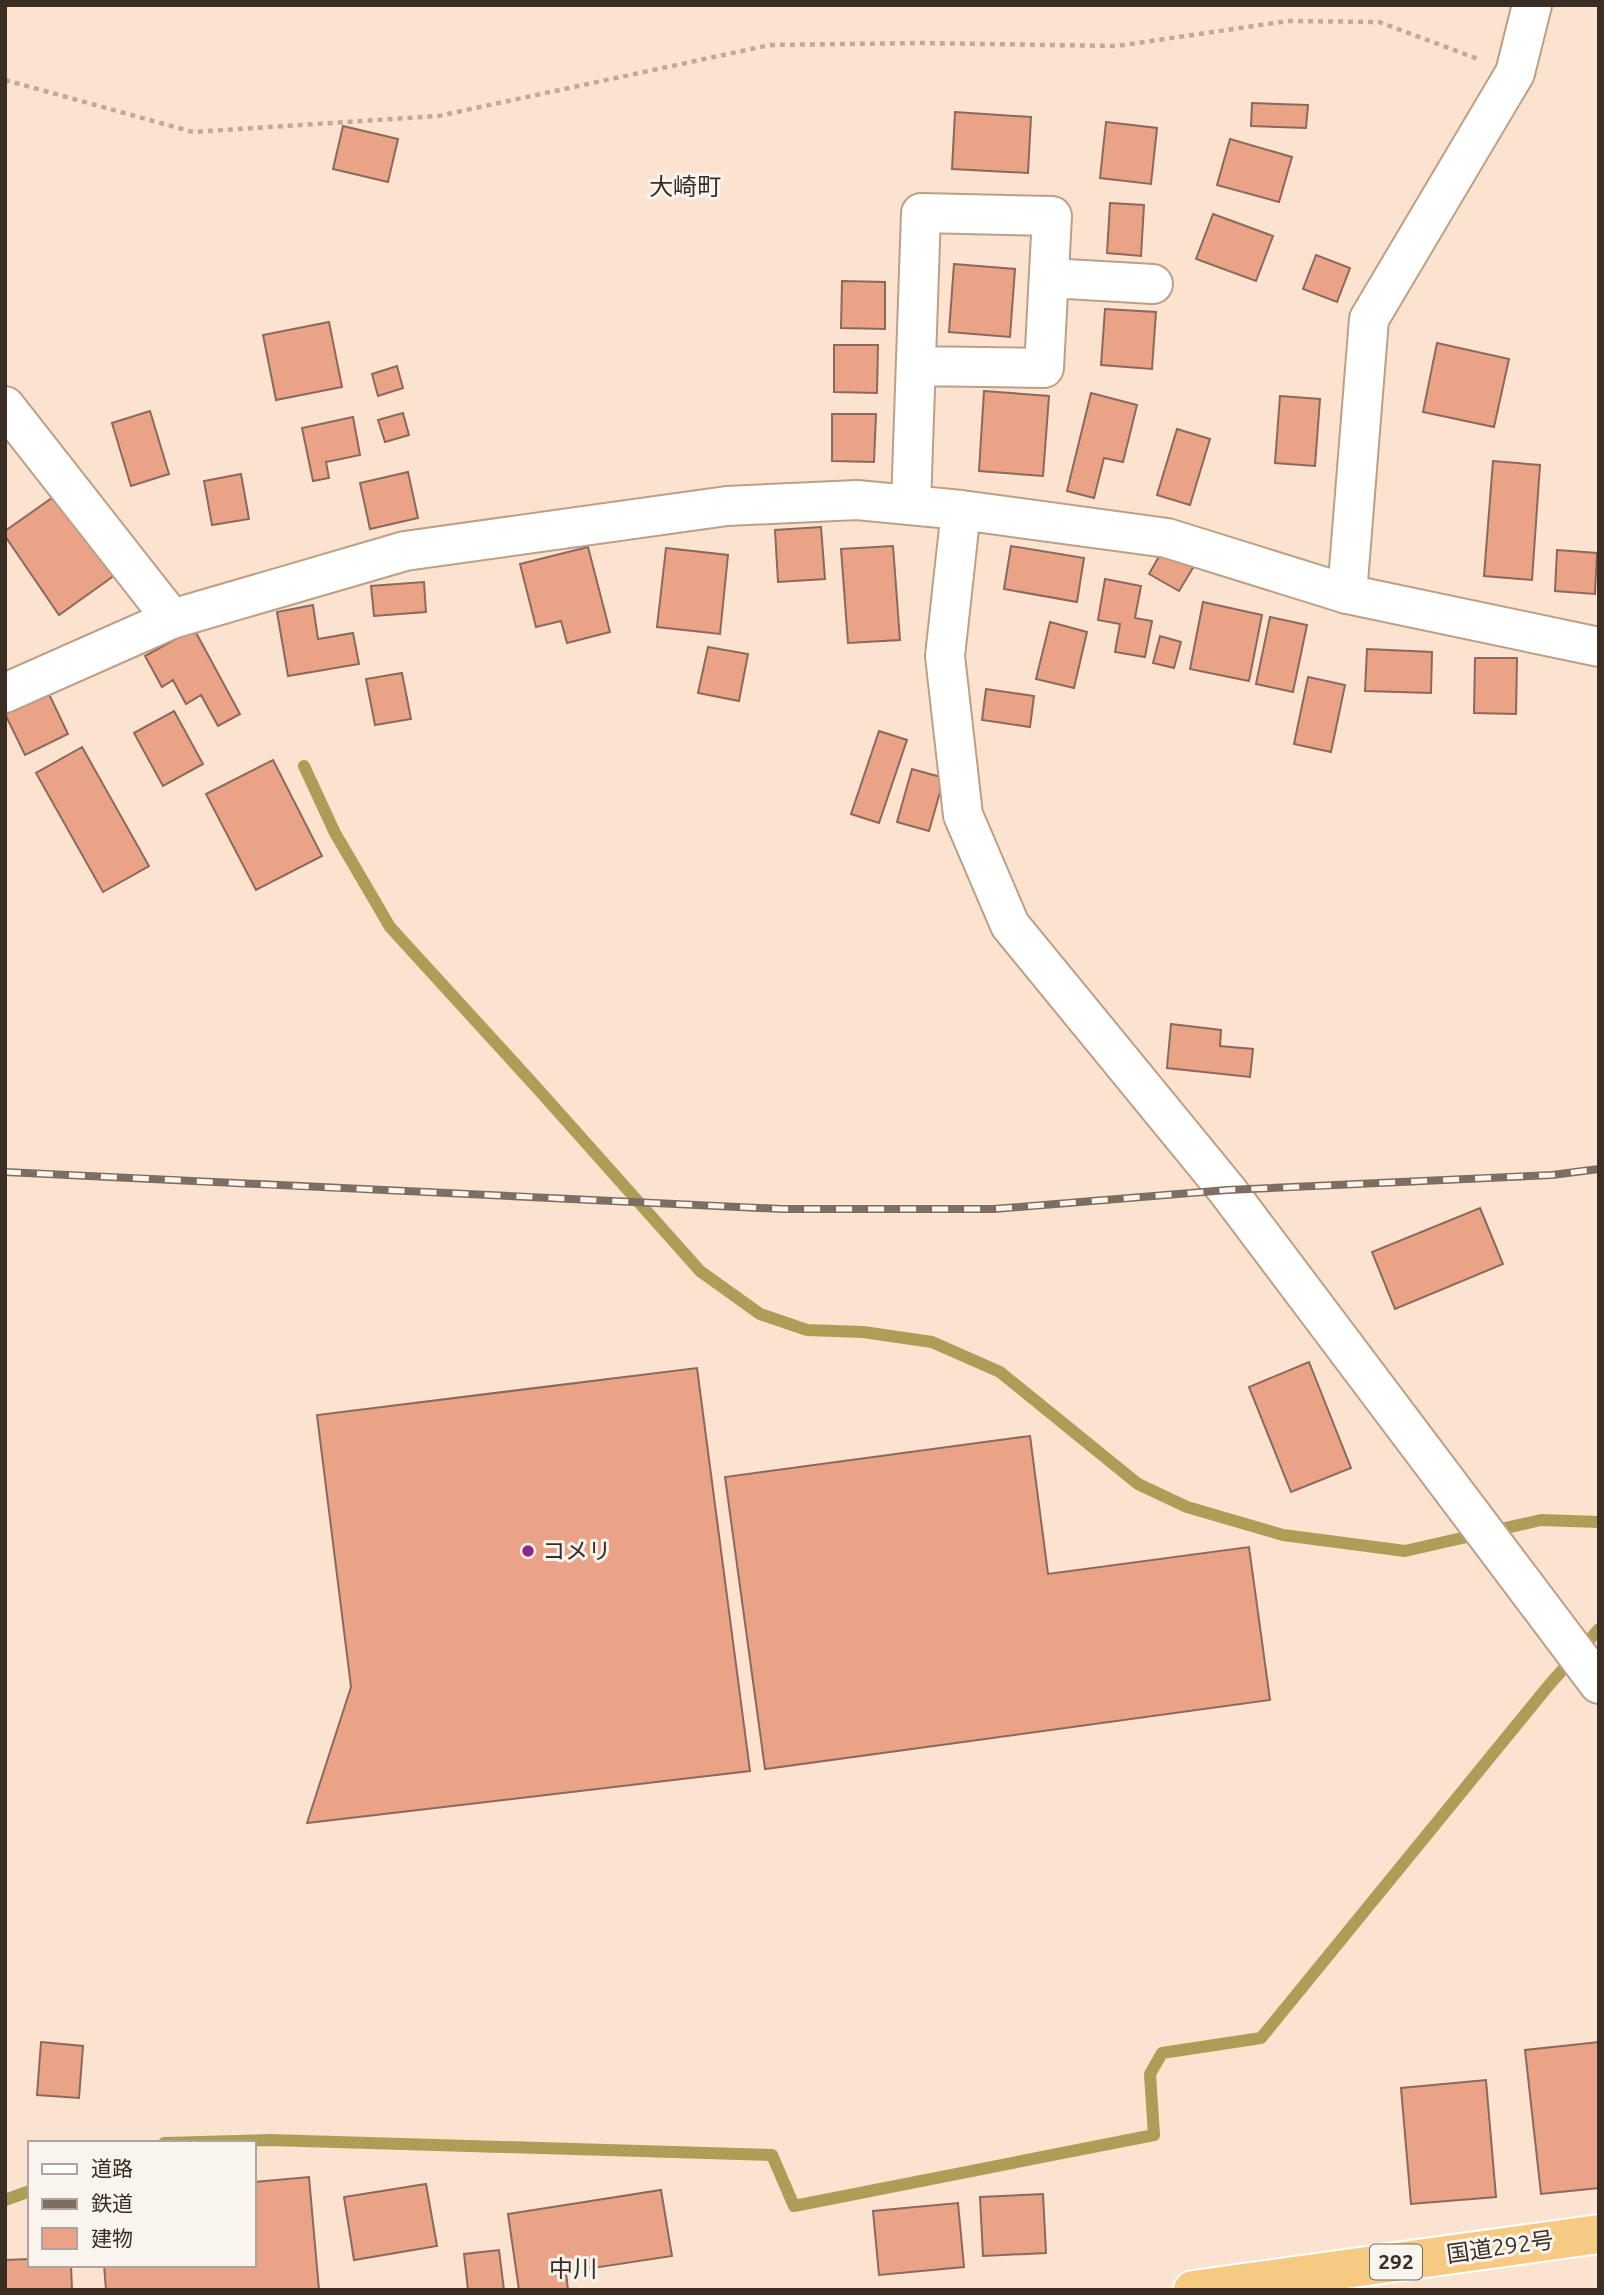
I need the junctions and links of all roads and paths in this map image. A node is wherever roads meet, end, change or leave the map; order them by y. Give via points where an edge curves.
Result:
1 (1532, 5) edge
2 (1515, 73) junction
3 (5, 80) edge
4 (1049, 278) junction
5 (1153, 284) dead end
6 (916, 366) junction
7 (5, 406) edge
8 (911, 505) junction
9 (961, 510) junction
10 (1347, 594) junction
11 (172, 619) junction
12 (1599, 647) edge
13 (5, 693) edge
14 (1599, 1684) edge
15 (1599, 2234) edge
16 (1193, 2290) edge

1 - 2 street
2 - 3 path via 1379,22 1288,21 1117,47 770,45 438,116 193,132
2 - 10 street via 1369,320
4 - 5 street
4 - 6 street via 1044,368
4 - 6 street via 1052,216 921,213
6 - 8 street
7 - 11 street
8 - 9 street
8 - 11 street via 857,500 727,506 405,551
9 - 10 street via 1167,538
9 - 14 street via 945,656 963,815 1010,925 1227,1190
10 - 12 street
11 - 13 street
15 - 16 highway, 国道292号 / 292

